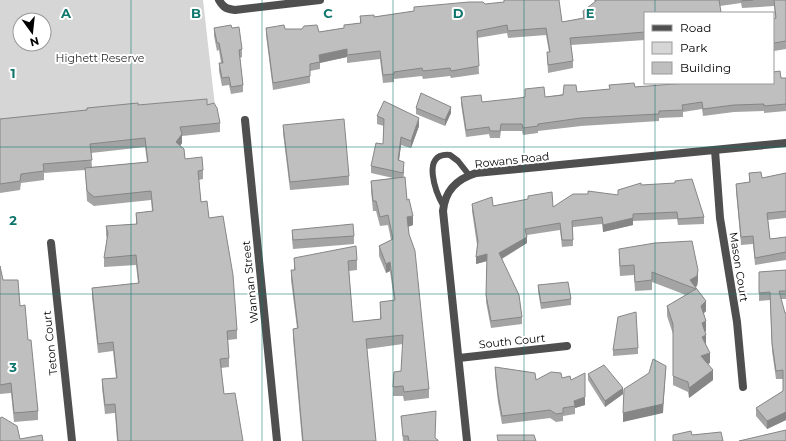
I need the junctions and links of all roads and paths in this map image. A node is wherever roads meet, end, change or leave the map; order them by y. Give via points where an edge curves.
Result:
1 (320, 0) edge
2 (221, 3) edge
3 (244, 120) dead end
4 (786, 143) edge
5 (715, 150) junction
6 (469, 175) junction
7 (444, 207) junction
8 (51, 243) dead end
9 (568, 346) dead end
10 (459, 358) junction
11 (743, 388) dead end
12 (72, 441) edge
13 (277, 441) edge
14 (467, 441) edge

1 - 2 street via 235,10 228,9
3 - 13 street, Wannan Street
4 - 5 street, Rowans Road
5 - 6 street, Rowans Road
5 - 11 street, Mason Court via 720,218 737,322
6 - 7 street, Rowans Road via 454,185 446,196
6 - 7 lane via 450,155 436,158 432,168 436,192
7 - 10 street, Rowans Road
8 - 12 street, Teton Court
9 - 10 street, South Court
10 - 14 street, Rowans Road

